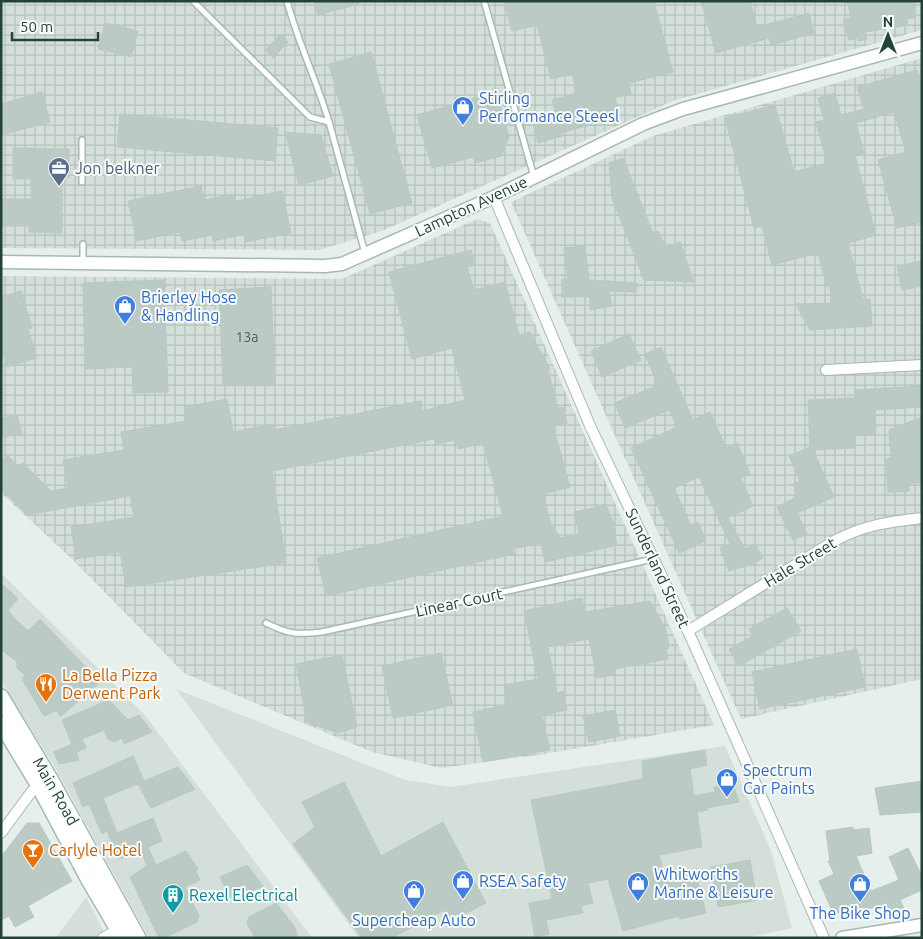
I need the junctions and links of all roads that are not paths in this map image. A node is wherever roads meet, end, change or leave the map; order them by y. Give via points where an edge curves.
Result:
1 (193, 1) edge
2 (287, 1) edge
3 (484, 1) edge
4 (922, 43) edge
5 (329, 122) junction
6 (82, 140) dead end
7 (534, 178) junction
8 (82, 182) dead end
9 (494, 197) junction
10 (83, 244) dead end
11 (366, 253) junction
12 (1, 262) edge
13 (83, 263) junction
14 (922, 365) edge
15 (826, 370) dead end
16 (922, 518) edge
17 (654, 559) junction
18 (266, 623) dead end
19 (688, 631) junction
20 (1, 697) edge
21 (1, 723) edge
22 (44, 782) junction
23 (1, 833) edge
24 (922, 925) edge
25 (124, 930) edge
26 (103, 938) edge
27 (138, 938) edge
28 (824, 938) edge
29 (842, 938) edge

1 - 5 lane via 310,117
2 - 5 lane
3 - 7 lane
4 - 7 street, Lampton Avenue via 683,110 643,124
5 - 11 lane
6 - 8 lane
7 - 9 street, Lampton Avenue
9 - 11 street, Lampton Avenue
9 - 17 street, Sunderland Street via 592,428
10 - 13 lane
11 - 13 street, Lampton Avenue via 342,264 325,266
12 - 13 street, Lampton Avenue
14 - 15 street
16 - 19 street, Hale Street via 858,528
17 - 18 lane, Linear Court via 322,632 286,633
17 - 19 street, Sunderland Street
19 - 28 street, Sunderland Street
20 - 22 main road, Main Road
21 - 22 main road, Main Road
22 - 23 street
22 - 25 main road, Main Road
24 - 29 street
25 - 26 street
25 - 27 main road, Main Road

